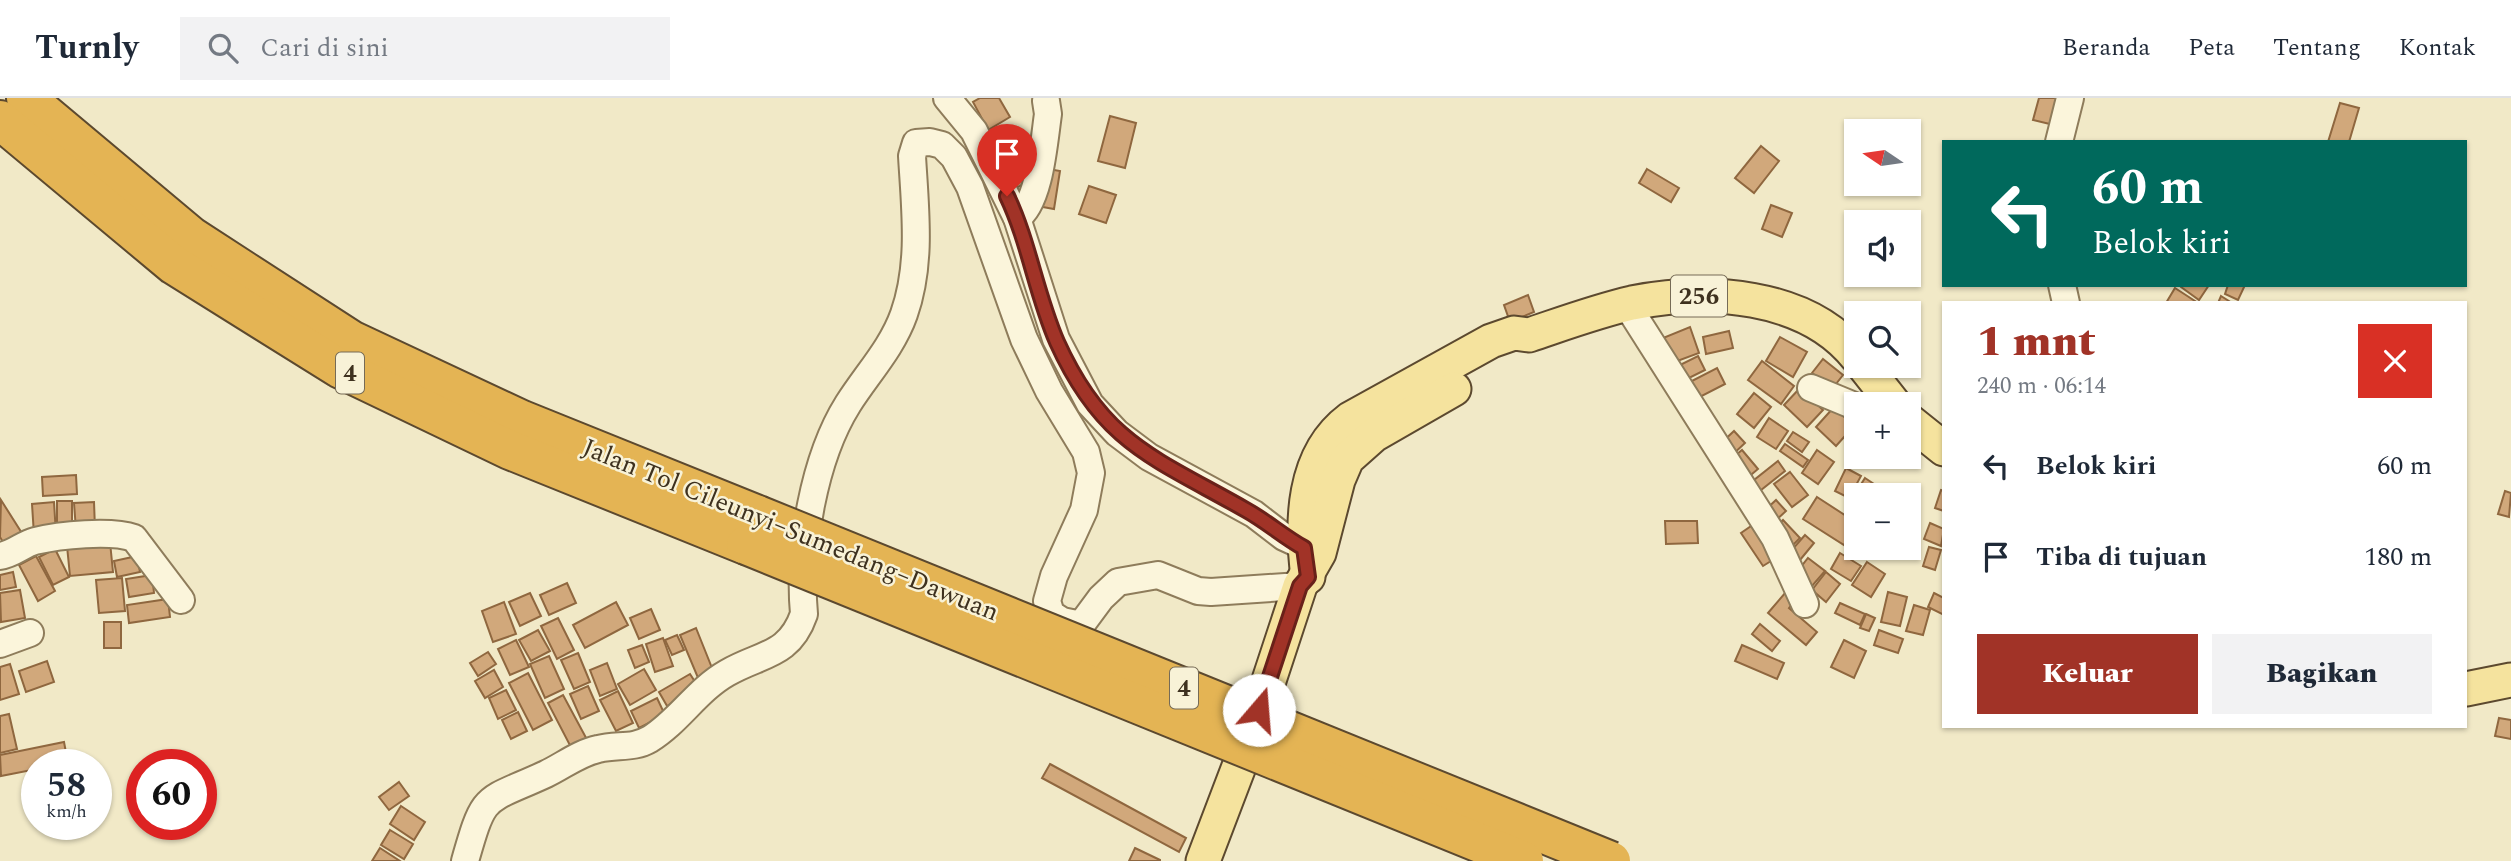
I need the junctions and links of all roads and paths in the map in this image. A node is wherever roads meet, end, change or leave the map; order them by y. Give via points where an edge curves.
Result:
1 (26, 98) edge
2 (947, 98) edge
3 (2070, 98) edge
4 (1046, 101) dead end
5 (0, 120) edge
6 (2060, 140) edge
7 (1017, 218) junction
8 (1627, 304) junction
9 (1844, 345) edge
10 (1873, 378) edge
11 (1811, 388) dead end
12 (1885, 392) edge
13 (1844, 402) edge
14 (1370, 423) junction
15 (1921, 431) edge
16 (516, 435) junction
17 (1942, 447) edge
18 (752, 530) junction
19 (0, 556) edge
20 (1308, 566) junction
21 (181, 600) dead end
22 (1805, 604) dead end
23 (30, 633) dead end
24 (0, 644) edge
25 (2511, 680) edge
26 (2467, 689) edge
27 (465, 861) edge
28 (1203, 861) edge
29 (1524, 861) edge
30 (1611, 861) edge

1 - 16 highway, Jalan Tol Cileunyi–Sumedang–Dawuan / 4 via 192,237 351,340
2 - 7 street via 974,131
3 - 6 street
4 - 7 street via 1048,114 1032,197 1025,213
5 - 16 highway, Jalan Tol Cileunyi–Sumedang–Dawuan / 4 via 174,265 339,368
7 - 20 street via 1056,339 1090,404 1117,433 1149,457 1247,510
8 - 9 main road, 256 via 1698,296 1779,307 1819,322
8 - 14 main road, 256 via 1529,335 1514,333 1491,341 1432,388
8 - 22 street via 1775,538
10 - 12 main road
11 - 13 street
14 - 20 main road, 256 via 1347,459
14 - 20 main road, 256 via 1334,431 1310,478 1302,534
15 - 17 main road
16 - 18 highway, Jalan Tol Cileunyi–Sumedang–Dawuan / 4
18 - 29 highway, Jalan Tol Cileunyi–Sumedang–Dawuan / 4, bridge
18 - 30 highway, Jalan Tol Cileunyi–Sumedang–Dawuan / 4, bridge
19 - 21 street via 32,542 60,537 124,534 134,538
20 - 27 street via 1198,591 1157,575 1118,583 1081,625 1051,614 1047,601 1054,576 1084,510 1091,473 1086,452 1024,339 970,187 954,157 942,145 916,143 912,156 917,251 913,280 904,315 884,354 830,437 807,536 804,614 796,631 783,648 728,672 650,739 635,746 596,749 502,790 477,820
20 - 28 main road, 256
23 - 24 street
25 - 26 main road

